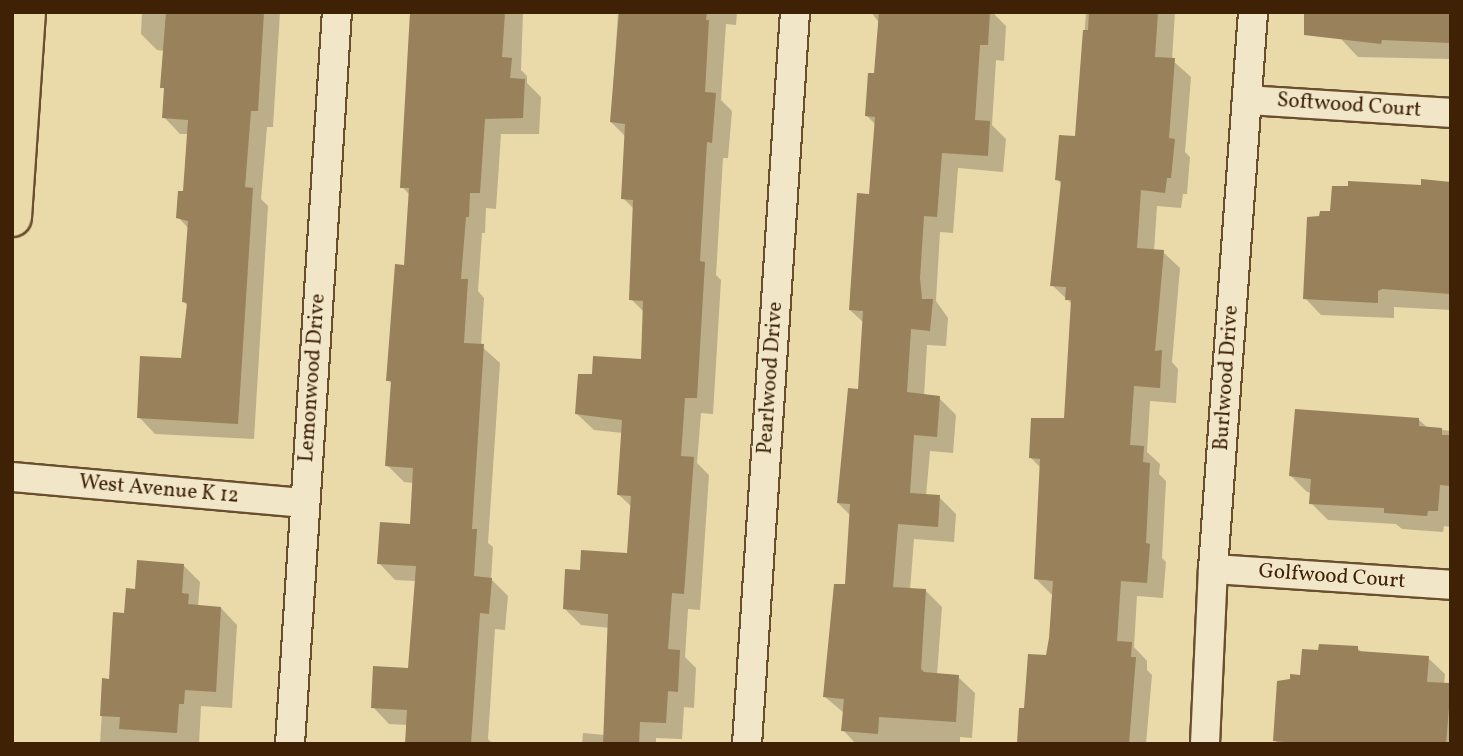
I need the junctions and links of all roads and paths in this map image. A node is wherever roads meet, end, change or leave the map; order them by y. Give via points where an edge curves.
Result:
1 (26, 12) edge
2 (337, 12) edge
3 (795, 12) edge
4 (1253, 12) edge
5 (1247, 100) junction
6 (1451, 113) edge
7 (12, 217) edge
8 (12, 477) edge
9 (305, 503) junction
10 (1213, 569) junction
11 (1451, 585) edge
12 (290, 744) edge
13 (747, 744) edge
14 (1205, 744) edge

1 - 7 main road
2 - 9 street, Lemonwood Drive
3 - 13 street, Pearlwood Drive
4 - 5 street, Burlwood Drive
5 - 6 street, Softwood Court
5 - 10 street, Burlwood Drive
8 - 9 street, West Avenue K 12
9 - 12 street, Lemonwood Drive
10 - 11 street, Golfwood Court
10 - 14 street, Burlwood Drive

